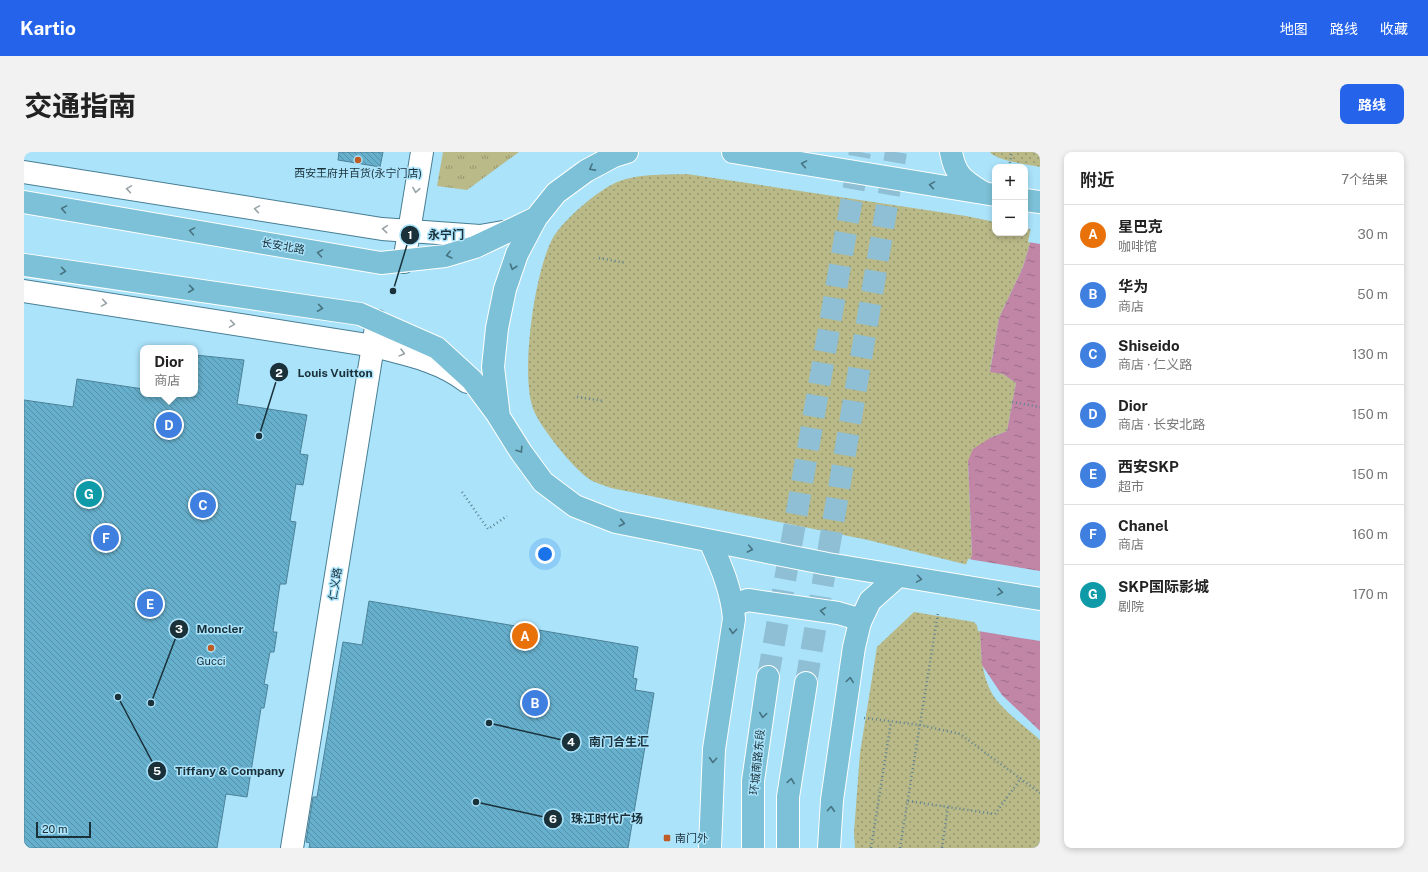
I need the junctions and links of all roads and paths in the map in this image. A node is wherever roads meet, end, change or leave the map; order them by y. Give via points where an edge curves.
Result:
1 (422, 152) edge
2 (627, 152) edge
3 (733, 152) edge
4 (951, 152) edge
5 (1012, 152) edge
6 (1010, 164) edge
7 (24, 172) edge
8 (990, 194) edge
9 (24, 202) edge
10 (536, 218) junction
11 (409, 230) junction
12 (508, 232) junction
13 (599, 258) dead end
14 (404, 262) junction
15 (626, 263) dead end
16 (24, 265) edge
17 (24, 291) edge
18 (377, 321) junction
19 (374, 346) junction
20 (483, 394) junction
21 (577, 397) dead end
22 (604, 401) dead end
23 (1012, 402) dead end
24 (1040, 407) edge
25 (499, 417) junction
26 (462, 492) dead end
27 (507, 516) dead end
28 (710, 541) junction
29 (898, 576) junction
30 (1040, 599) edge
31 (733, 605) junction
32 (938, 614) dead end
33 (860, 622) junction
34 (768, 677) tunnel mouth
35 (806, 683) tunnel mouth
36 (862, 718) dead end
37 (891, 722) junction
38 (920, 726) junction
39 (1021, 778) junction
40 (1040, 793) edge
41 (908, 801) junction
42 (948, 807) junction
43 (292, 848) edge
44 (710, 848) edge
45 (753, 848) edge
46 (788, 848) edge
47 (829, 848) edge
48 (871, 848) edge
49 (900, 848) edge
50 (942, 848) edge

1 -> 11 street
2 -> 10 main road via 586,171 556,193
8 -> 3 main road
4 - 8 main road via 960,178
5 - 6 path
11 -> 7 street via 382,229
14 -> 9 main road, 长安北路 via 381,263
10 - 12 main road, 长安北路
10 -> 25 main road via 517,254 505,289 497,328 493,367
11 - 12 street via 480,236
11 - 14 street
12 -> 14 main road, 长安北路 via 475,247 445,256
13 - 15 path
16 -> 18 main road via 360,314
17 -> 19 street
18 - 19 street, 仁义路
18 - 20 main road via 437,348 472,380
19 -> 20 street via 426,360 460,376
19 - 43 street, 仁义路
20 - 25 main road
21 - 22 path
23 - 24 path
25 -> 28 main road via 543,482 575,506 616,522
26 - 27 path via 488,530
28 -> 29 main road
28 - 31 main road
29 -> 30 main road
29 - 33 main road via 870,601
33 -> 31 main road via 838,613 748,600
31 -> 44 main road via 732,643 714,749
32 - 38 path
47 -> 33 main road via 832,800 854,647
34 -> 45 main road, 环城南路东段 via 753,781
46 -> 35 main road via 788,797
36 - 37 path
37 - 38 path
37 - 48 path
38 - 39 path via 960,734
38 - 41 path
39 - 40 path
39 - 42 path via 994,814
41 - 42 path
41 - 49 path
42 - 50 path

